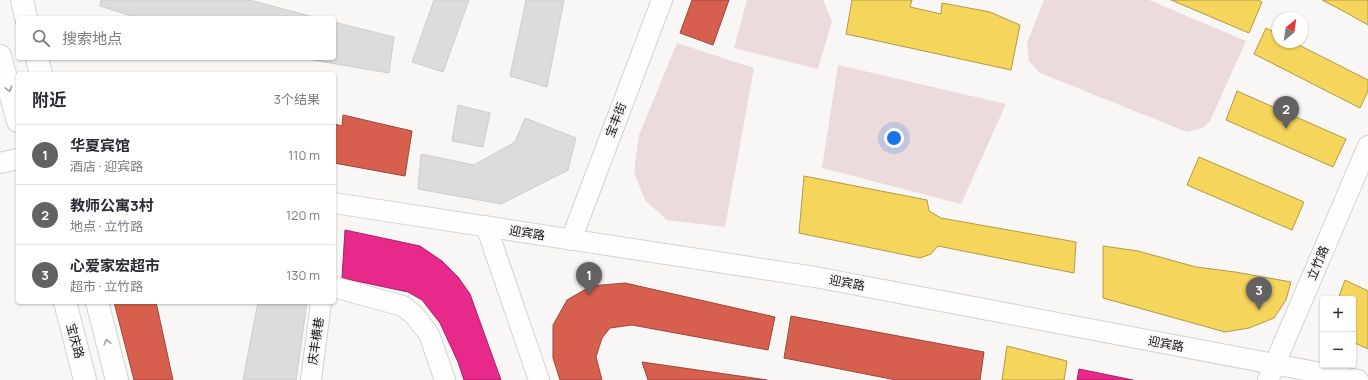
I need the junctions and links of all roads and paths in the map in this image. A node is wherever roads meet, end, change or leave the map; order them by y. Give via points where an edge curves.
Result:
1 (22, 0) edge
2 (662, 0) edge
3 (26, 16) edge
4 (0, 56) edge
5 (38, 60) edge
6 (40, 72) edge
7 (16, 114) edge
8 (1366, 155) edge
9 (16, 159) edge
10 (0, 163) edge
11 (336, 204) edge
12 (486, 226) junction
13 (571, 240) junction
14 (336, 288) edge
15 (66, 304) edge
16 (98, 304) edge
17 (322, 304) edge
18 (1271, 372) edge
19 (85, 380) edge
20 (117, 380) edge
21 (311, 380) edge
22 (445, 380) edge
23 (539, 380) edge
24 (1358, 380) edge

1 - 3 street
2 - 13 street, 宝丰街
4 -> 7 street
5 - 6 street
8 - 18 street, 立竹路
9 - 10 street
11 - 12 street, 迎宾路
12 - 13 street, 迎宾路
12 - 23 street
13 - 18 street, 迎宾路 via 815,277
14 - 22 street via 403,306 414,315 429,334
15 - 19 street, 宝庆路
20 -> 16 street
17 - 21 street, 庆丰横巷
18 - 24 street, 迎宾路

